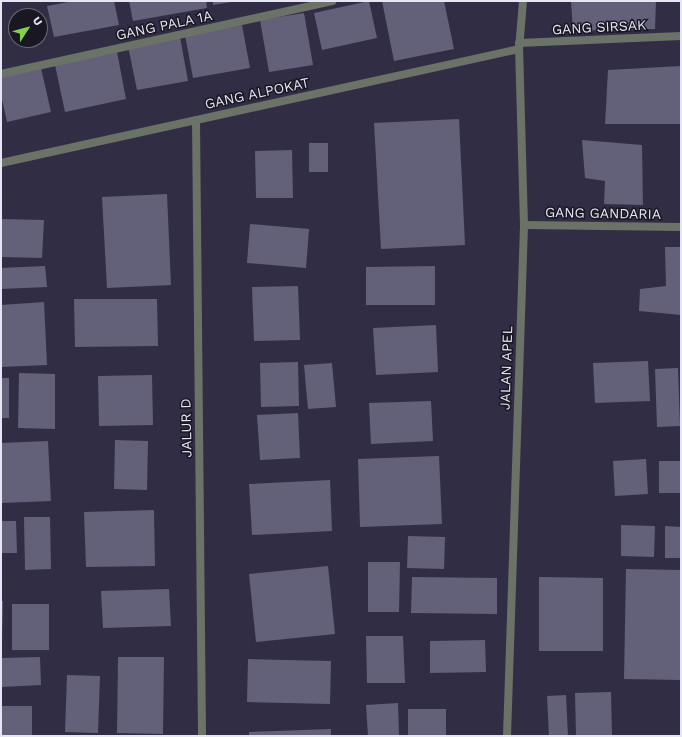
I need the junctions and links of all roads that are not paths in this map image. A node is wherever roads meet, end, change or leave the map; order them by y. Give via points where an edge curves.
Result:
1 (332, 1) edge
2 (523, 1) edge
3 (681, 36) edge
4 (519, 46) junction
5 (1, 74) edge
6 (196, 120) junction
7 (1, 163) edge
8 (524, 225) junction
9 (681, 227) edge
10 (202, 736) edge
11 (507, 736) edge

1 - 5 street, GANG PALA 1A
2 - 4 street, JALAN APEL
3 - 4 street, GANG SIRSAK
4 - 6 street, GANG ALPOKAT
4 - 8 street, JALAN APEL
6 - 7 street, GANG ALPOKAT
6 - 10 street, JALUR D
8 - 9 street, GANG GANDARIA
8 - 11 street, JALAN APEL

